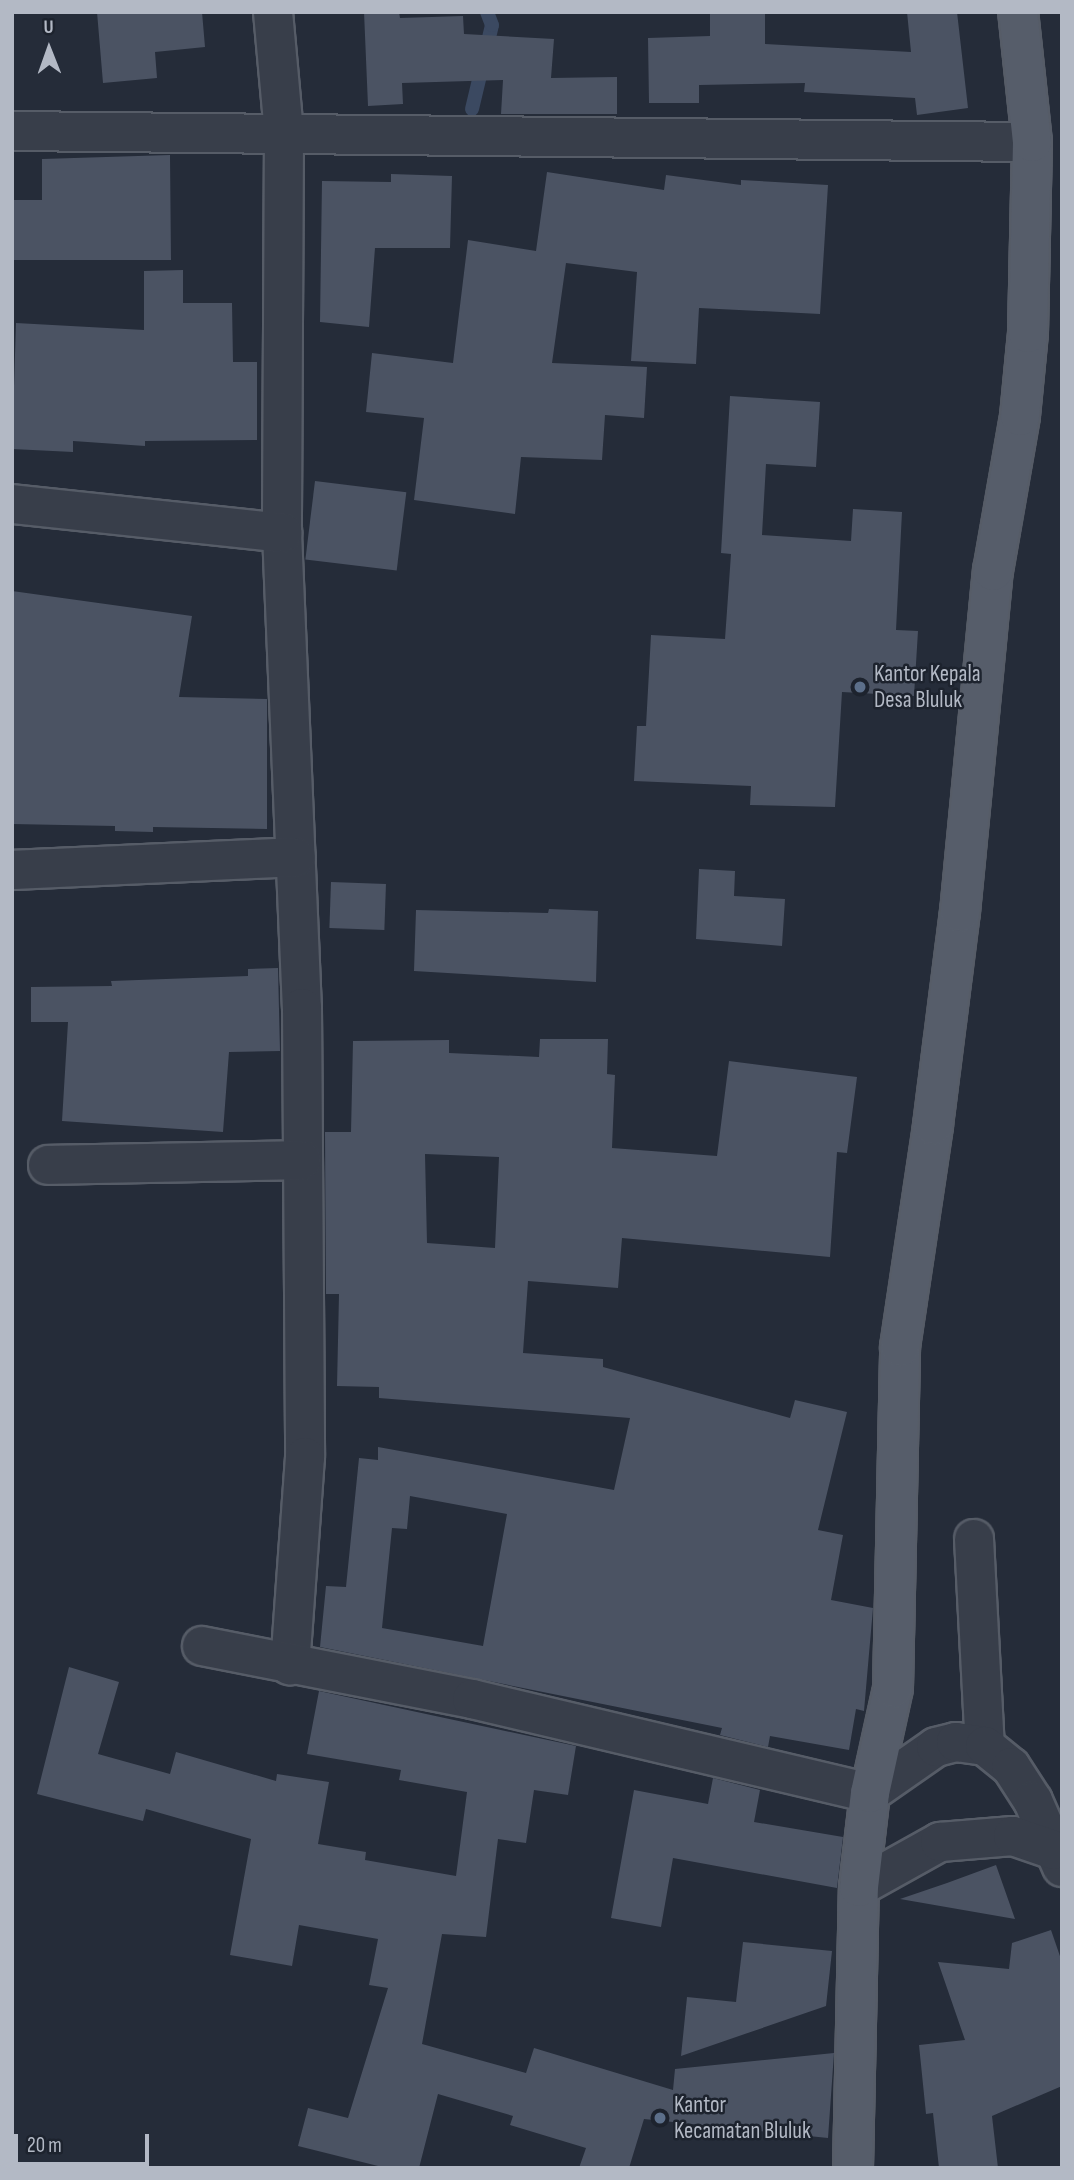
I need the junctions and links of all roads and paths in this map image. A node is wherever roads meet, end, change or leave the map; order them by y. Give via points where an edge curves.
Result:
1 (273, 12) edge
2 (1018, 12) edge
3 (12, 131) edge
4 (284, 134) junction
5 (1032, 142) junction
6 (12, 504) edge
7 (282, 533) junction
8 (296, 857) junction
9 (12, 870) edge
10 (302, 1160) junction
11 (48, 1166) dead end
12 (974, 1539) dead end
13 (202, 1646) dead end
14 (290, 1665) junction
15 (985, 1746) junction
16 (870, 1793) junction
17 (1058, 1858) edge
18 (859, 1887) junction
19 (853, 2168) edge

1 - 4 street
2 - 5 main road
3 - 4 street
4 - 5 street
4 - 7 street
5 - 16 main road via 1028,333 1020,416 993,571 958,925 900,1347 893,1688
6 - 7 street
7 - 8 street
8 - 9 street
8 - 10 street
10 - 11 street
10 - 14 street via 304,1457
12 - 15 street
13 - 14 street
14 - 16 street via 472,1699
15 - 16 street via 956,1742 936,1747
15 - 17 street via 1011,1767 1033,1801
16 - 18 main road
17 - 18 street via 1013,1836 940,1842
18 - 19 main road

